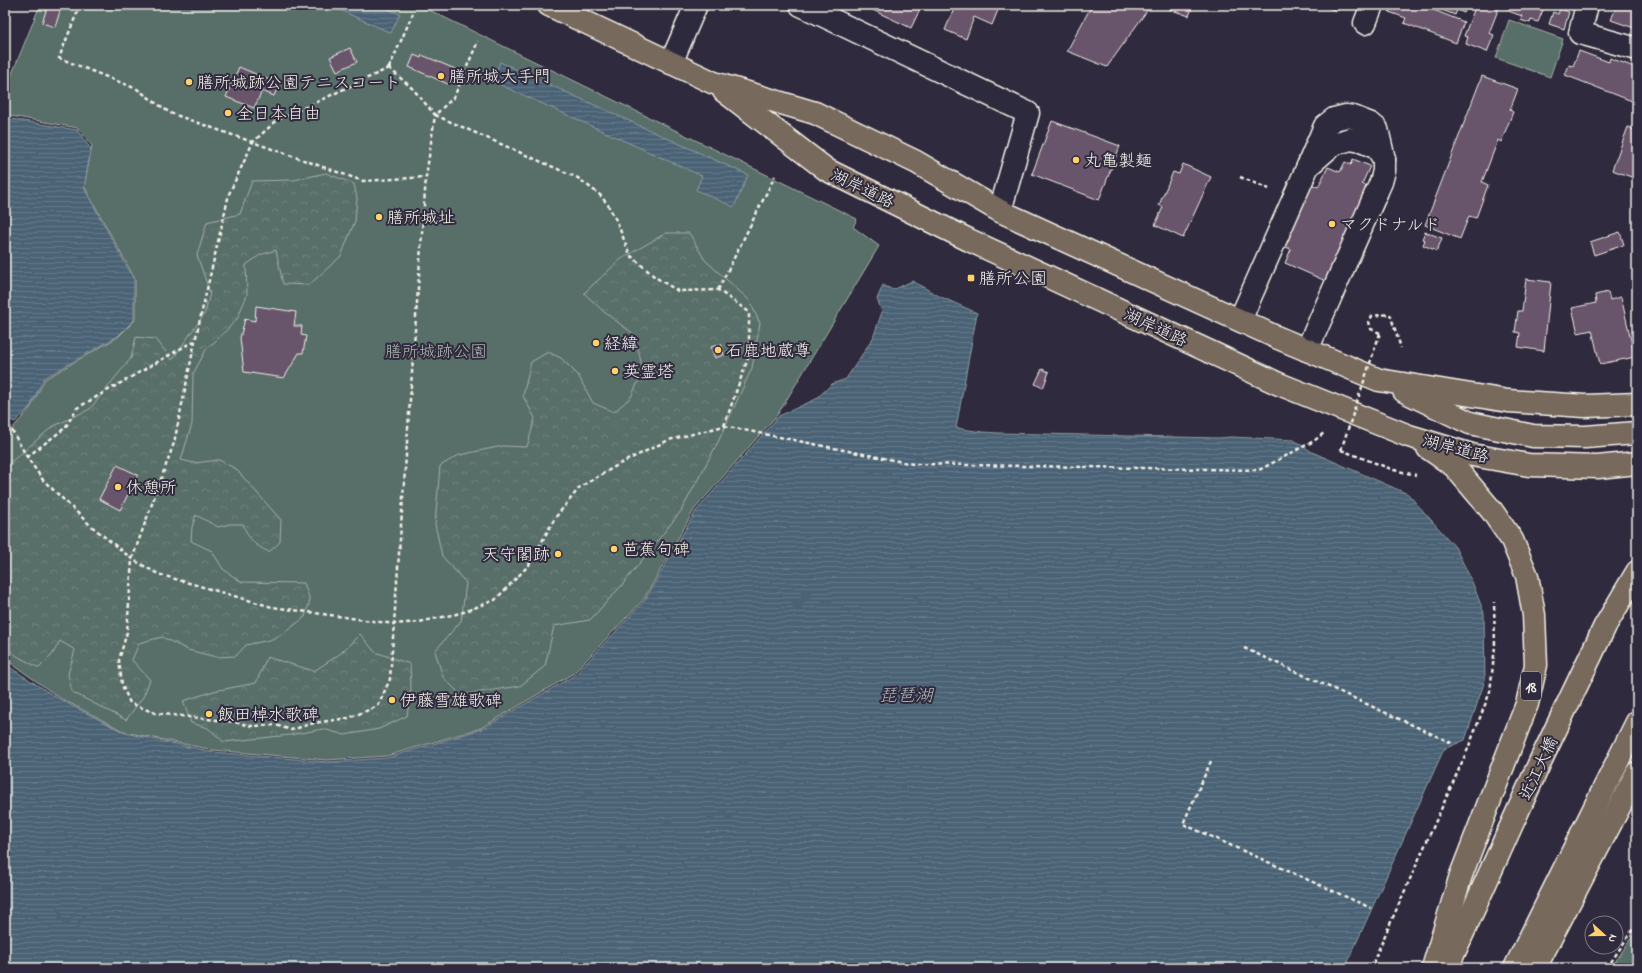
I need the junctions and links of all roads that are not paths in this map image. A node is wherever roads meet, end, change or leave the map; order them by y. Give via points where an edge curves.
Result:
1 (549, 5) edge
2 (696, 5) edge
3 (801, 5) edge
4 (1587, 5) edge
5 (1637, 49) edge
6 (671, 63) junction
7 (714, 83) junction
8 (1000, 211) junction
9 (1240, 320) junction
10 (1307, 350) junction
11 (1379, 380) junction
12 (1637, 404) edge
13 (1637, 433) edge
14 (1409, 436) junction
15 (1637, 463) edge
16 (1637, 572) edge
17 (1637, 722) edge
18 (1637, 773) edge
19 (1434, 968) edge
20 (1447, 968) edge
21 (1515, 968) edge
22 (1535, 968) edge

1 - 6 main road, 湖岸道路
2 - 6 street
3 - 8 street via 1028,113
4 - 5 street via 1580,33
6 - 7 main road, 湖岸道路
7 - 8 main road, 湖岸道路 via 815,112 916,162
7 - 14 main road, 湖岸道路 via 827,170 968,240 1279,384
8 - 9 main road, 湖岸道路
9 - 10 main road, 湖岸道路
9 - 10 street via 1308,166 1332,145 1350,139 1377,148 1384,158 1381,182
10 - 11 main road, 湖岸道路
11 - 12 main road, 湖岸道路 via 1508,401 1585,406
11 - 13 main road via 1470,423 1533,436 1585,437
14 - 15 main road, 湖岸道路 via 1472,454 1529,465 1598,467
14 - 19 main road, 18 via 1454,466 1492,511 1512,540 1527,576 1534,615 1536,665 1527,704 1461,874
16 - 20 main road, 近江大橋 via 1605,626 1543,755
17 - 21 main road
18 - 22 main road

